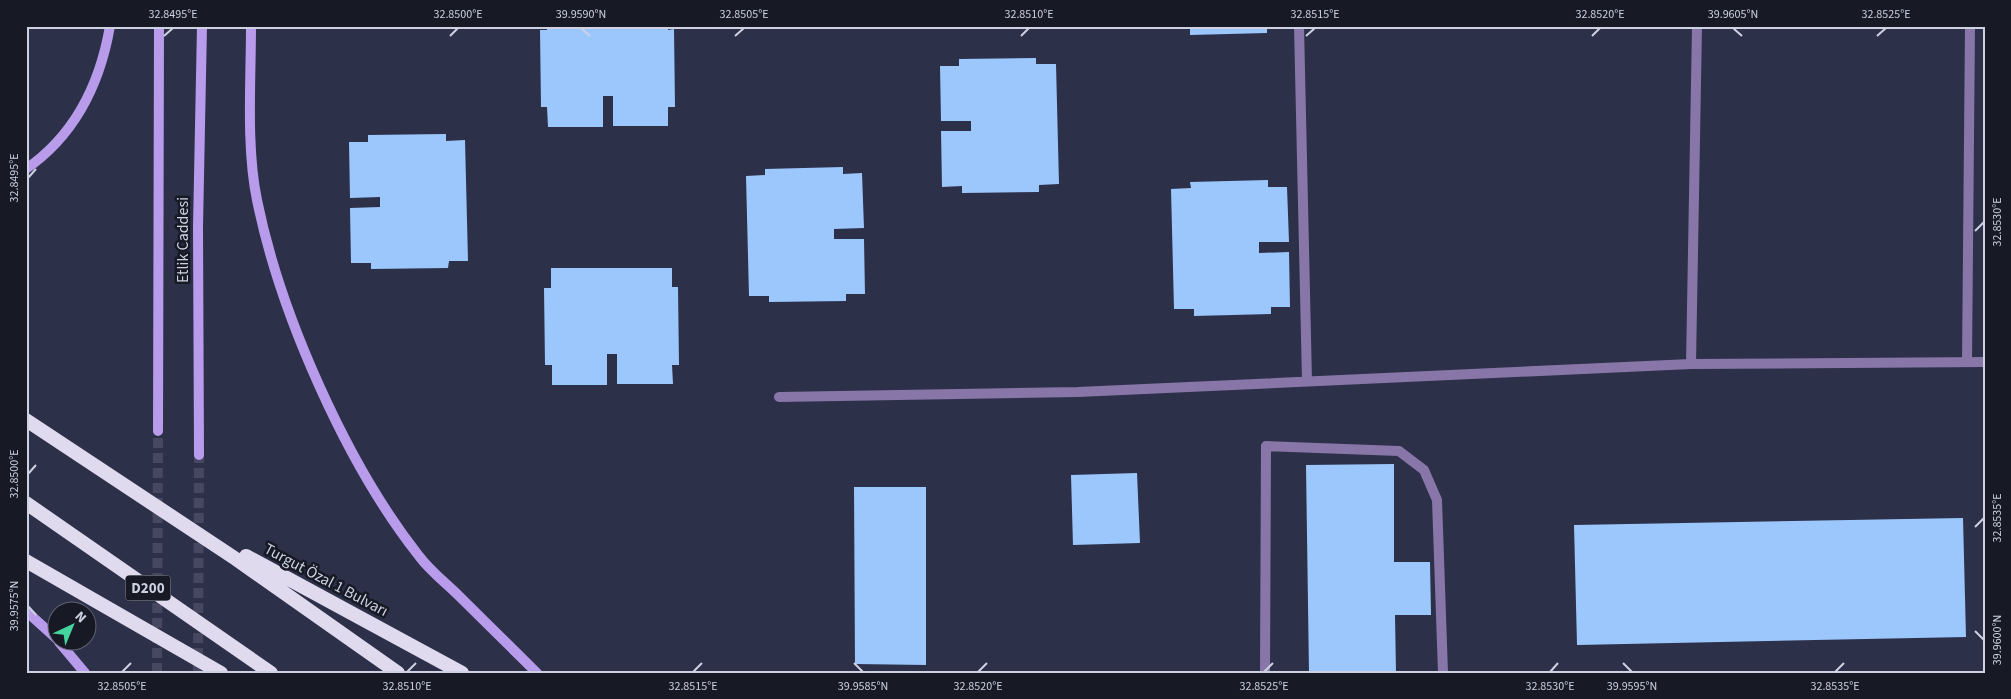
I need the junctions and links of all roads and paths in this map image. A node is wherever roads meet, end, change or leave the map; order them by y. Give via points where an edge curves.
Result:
1 (110, 26) edge
2 (159, 26) edge
3 (202, 26) edge
4 (251, 26) edge
5 (1299, 26) edge
6 (1697, 26) edge
7 (1970, 26) edge
8 (26, 169) edge
9 (1967, 362) junction
10 (1985, 362) edge
11 (1691, 364) junction
12 (1307, 381) junction
13 (779, 398) dead end
14 (26, 420) edge
15 (158, 431) tunnel mouth
16 (199, 455) tunnel mouth
17 (26, 503) edge
18 (173, 517) junction
19 (26, 561) edge
20 (26, 611) edge
21 (48, 632) edge
22 (67, 652) edge
23 (85, 673) edge
24 (221, 673) edge
25 (271, 673) edge
26 (398, 673) edge
27 (462, 673) edge
28 (537, 673) edge
29 (1265, 673) edge
30 (1442, 673) edge

1 - 8 main road via 106,52 92,91 74,123 47,154
2 - 15 main road, Etlik Caddesi
3 - 16 main road, Etlik Caddesi via 198,227
4 - 28 main road via 252,140 257,198 282,288 315,376 390,518 414,550
5 - 12 street
6 - 11 street
7 - 9 street
9 - 10 street
9 - 11 street
11 - 12 street
12 - 13 street via 1078,392
14 - 18 highway, Turgut Özal 1 Bulvarı
17 - 25 highway, D200
18 - 26 highway, Turgut Özal 1 Bulvarı
18 - 27 highway, Turgut Özal 1 Bulvarı
19 - 24 highway
20 - 21 main road
22 - 23 main road
29 - 30 street via 1266,446 1399,451 1424,470 1438,500

